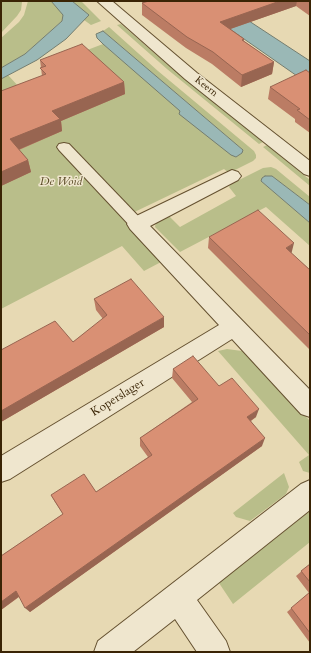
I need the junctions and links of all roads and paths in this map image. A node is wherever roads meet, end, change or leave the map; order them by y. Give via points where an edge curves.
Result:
1 (104, 1) edge
2 (64, 147) dead end
3 (310, 170) edge
4 (232, 176) dead end
5 (137, 224) junction
6 (235, 326) junction
7 (310, 406) edge
8 (1, 470) edge
9 (310, 493) edge
10 (178, 598) junction
11 (109, 652) edge
12 (215, 652) edge

1 - 3 street, Keern via 191,76
2 - 5 lane
4 - 5 street
5 - 6 street
6 - 7 street
6 - 8 street, Koperslager
9 - 10 street
10 - 11 street
10 - 12 street

